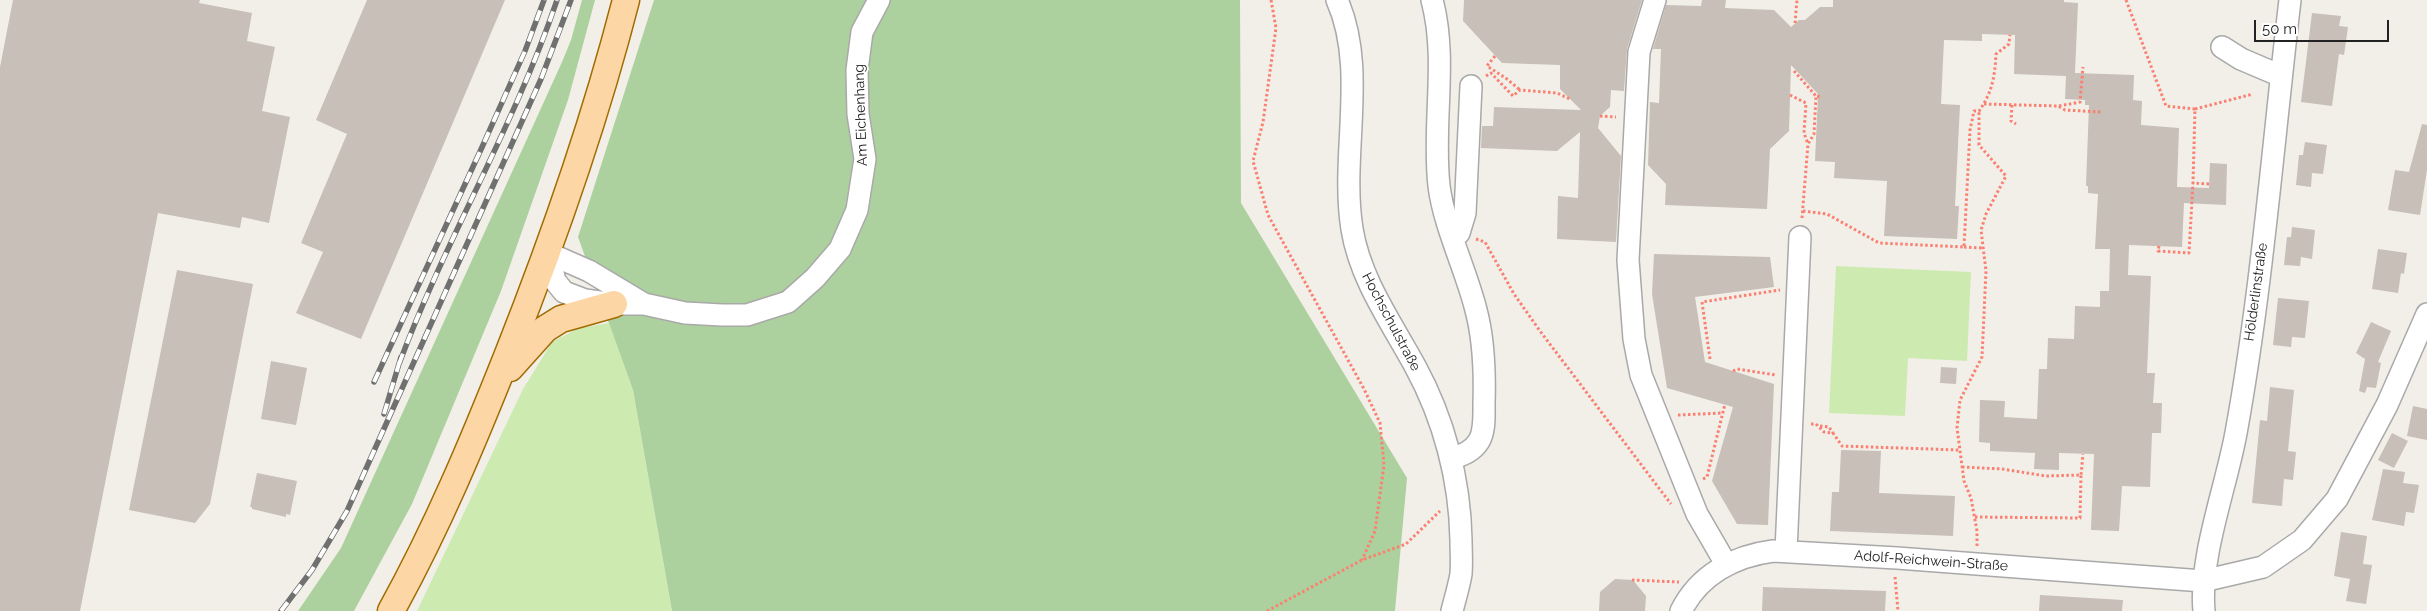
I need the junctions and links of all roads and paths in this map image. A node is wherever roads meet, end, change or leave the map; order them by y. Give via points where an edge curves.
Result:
1 (626, 0) edge
2 (878, 0) edge
3 (1271, 0) edge
4 (1337, 0) edge
5 (1432, 0) edge
6 (1655, 0) edge
7 (1797, 0) edge
8 (2126, 0) edge
9 (2290, 0) edge
10 (1795, 23) dead end
11 (2010, 35) dead end
12 (2222, 47) dead end
13 (1495, 56) dead end
14 (2083, 67) dead end
15 (1794, 71) dead end
16 (2281, 76) junction
17 (1471, 86) joint
18 (1520, 90) junction
19 (2253, 94) dead end
20 (1790, 95) dead end
21 (1816, 96) junction
22 (1822, 97) dead end
23 (1570, 99) dead end
24 (1984, 104) junction
25 (2012, 105) junction
26 (2058, 106) junction
27 (2195, 109) junction
28 (1979, 111) junction
29 (2100, 112) dead end
30 (2016, 124) dead end
31 (1808, 144) junction
32 (2193, 183) junction
33 (2209, 184) dead end
34 (1456, 233) junction
35 (1800, 237) dead end
36 (2159, 246) dead end
37 (1964, 247) junction
38 (1984, 248) junction
39 (548, 253) junction
40 (1798, 286) junction
41 (614, 304) junction
42 (644, 304) junction
43 (2427, 314) edge
44 (1710, 359) dead end
45 (1733, 371) dead end
46 (1794, 378) junction
47 (496, 384) junction
48 (1725, 404) dead end
49 (1722, 413) junction
50 (1675, 416) dead end
51 (1833, 433) junction
52 (1959, 450) junction
53 (2082, 454) dead end
54 (1451, 459) junction
55 (1962, 467) junction
56 (2081, 475) junction
57 (1686, 486) junction
58 (1458, 489) junction
59 (1697, 514) junction
60 (1975, 516) junction
61 (1786, 551) junction
62 (1362, 560) junction
63 (1726, 564) junction
64 (1976, 564) junction
65 (1895, 577) dead end
66 (1632, 580) dead end
67 (1656, 580) dead end
68 (2203, 581) junction
69 (391, 611) edge
70 (1266, 611) edge
71 (1452, 611) edge
72 (1682, 611) edge
73 (1898, 611) edge
74 (2204, 611) edge

1 - 39 main road via 598,103
2 - 42 street, Am Eichenhang via 862,32 857,70 864,159 857,210 840,250 788,302 747,315 684,313
3 - 62 path via 1276,28 1263,122 1253,161 1268,214 1380,423 1384,465 1375,531
4 - 54 street, Hochschulstraße via 1349,39 1348,196 1352,231 1363,271 1417,368
5 - 34 street via 1439,48 1440,187
6 - 57 street via 1639,52 1628,260 1634,339 1641,375
7 - 10 path
8 - 27 path via 2166,106
9 - 16 street, Hölderlinstraße
11 - 24 path via 2010,44 1996,54 1995,81
12 - 16 street
13 - 18 path via 1487,66
14 - 26 path via 2080,102
15 - 21 path
16 - 68 street, Hölderlinstraße via 2262,257 2236,433
17 - 18 path via 1491,74 1513,96
17 - 34 street via 1465,213
18 - 23 path via 1557,92
19 - 27 path
20 - 31 path via 1806,103 1804,133
21 - 22 path
21 - 31 path via 1814,134
24 - 25 path
24 - 28 path
25 - 26 path
25 - 30 path via 2011,121
26 - 29 path via 2065,110
27 - 32 path
28 - 37 path via 1974,111 1970,130
28 - 38 path via 1979,145 2006,176 1981,230
31 - 37 path via 1803,211 1827,214 1879,243
32 - 33 path
32 - 36 path via 2189,253 2158,251
34 - 54 street via 1476,310 1484,376 1484,426 1480,440 1468,453
34 - 59 path via 1485,242 1514,294 1673,506 1683,512
35 - 40 street
37 - 38 path
38 - 52 path via 1982,357 1960,400
39 - 41 street, Am Eichenhang via 555,282 564,292 585,300
39 - 42 street, Am Eichenhang via 589,271
39 - 47 main road
40 - 44 path via 1702,302
40 - 46 street
41 - 42 street, Am Eichenhang
41 - 47 main road via 561,319 545,329
43 - 68 street, Adolf-Reichwein-Straße via 2387,405 2337,499 2302,540 2263,567
45 - 46 path
46 - 61 street
47 - 69 main road via 443,509
48 - 49 path
49 - 50 path
49 - 57 path via 1706,477
51 - 51 path via 1824,432 1818,425 1829,427
51 - 52 path via 1842,446
52 - 55 path
53 - 56 path
54 - 58 street, Hochschulstraße
55 - 56 path via 2046,476
55 - 60 path
56 - 60 path via 2080,518
57 - 59 street
58 - 62 path via 1406,544
58 - 71 street, Hochschulstraße via 1461,573
59 - 63 street
60 - 64 path
61 - 63 street, Adolf-Reichwein-Straße via 1756,553
61 - 64 street, Adolf-Reichwein-Straße
62 - 70 path
63 - 72 street, Adolf-Reichwein-Straße via 1708,577 1687,600
64 - 68 street, Adolf-Reichwein-Straße
65 - 73 path
66 - 67 path
68 - 74 street, Hölderlinstraße

